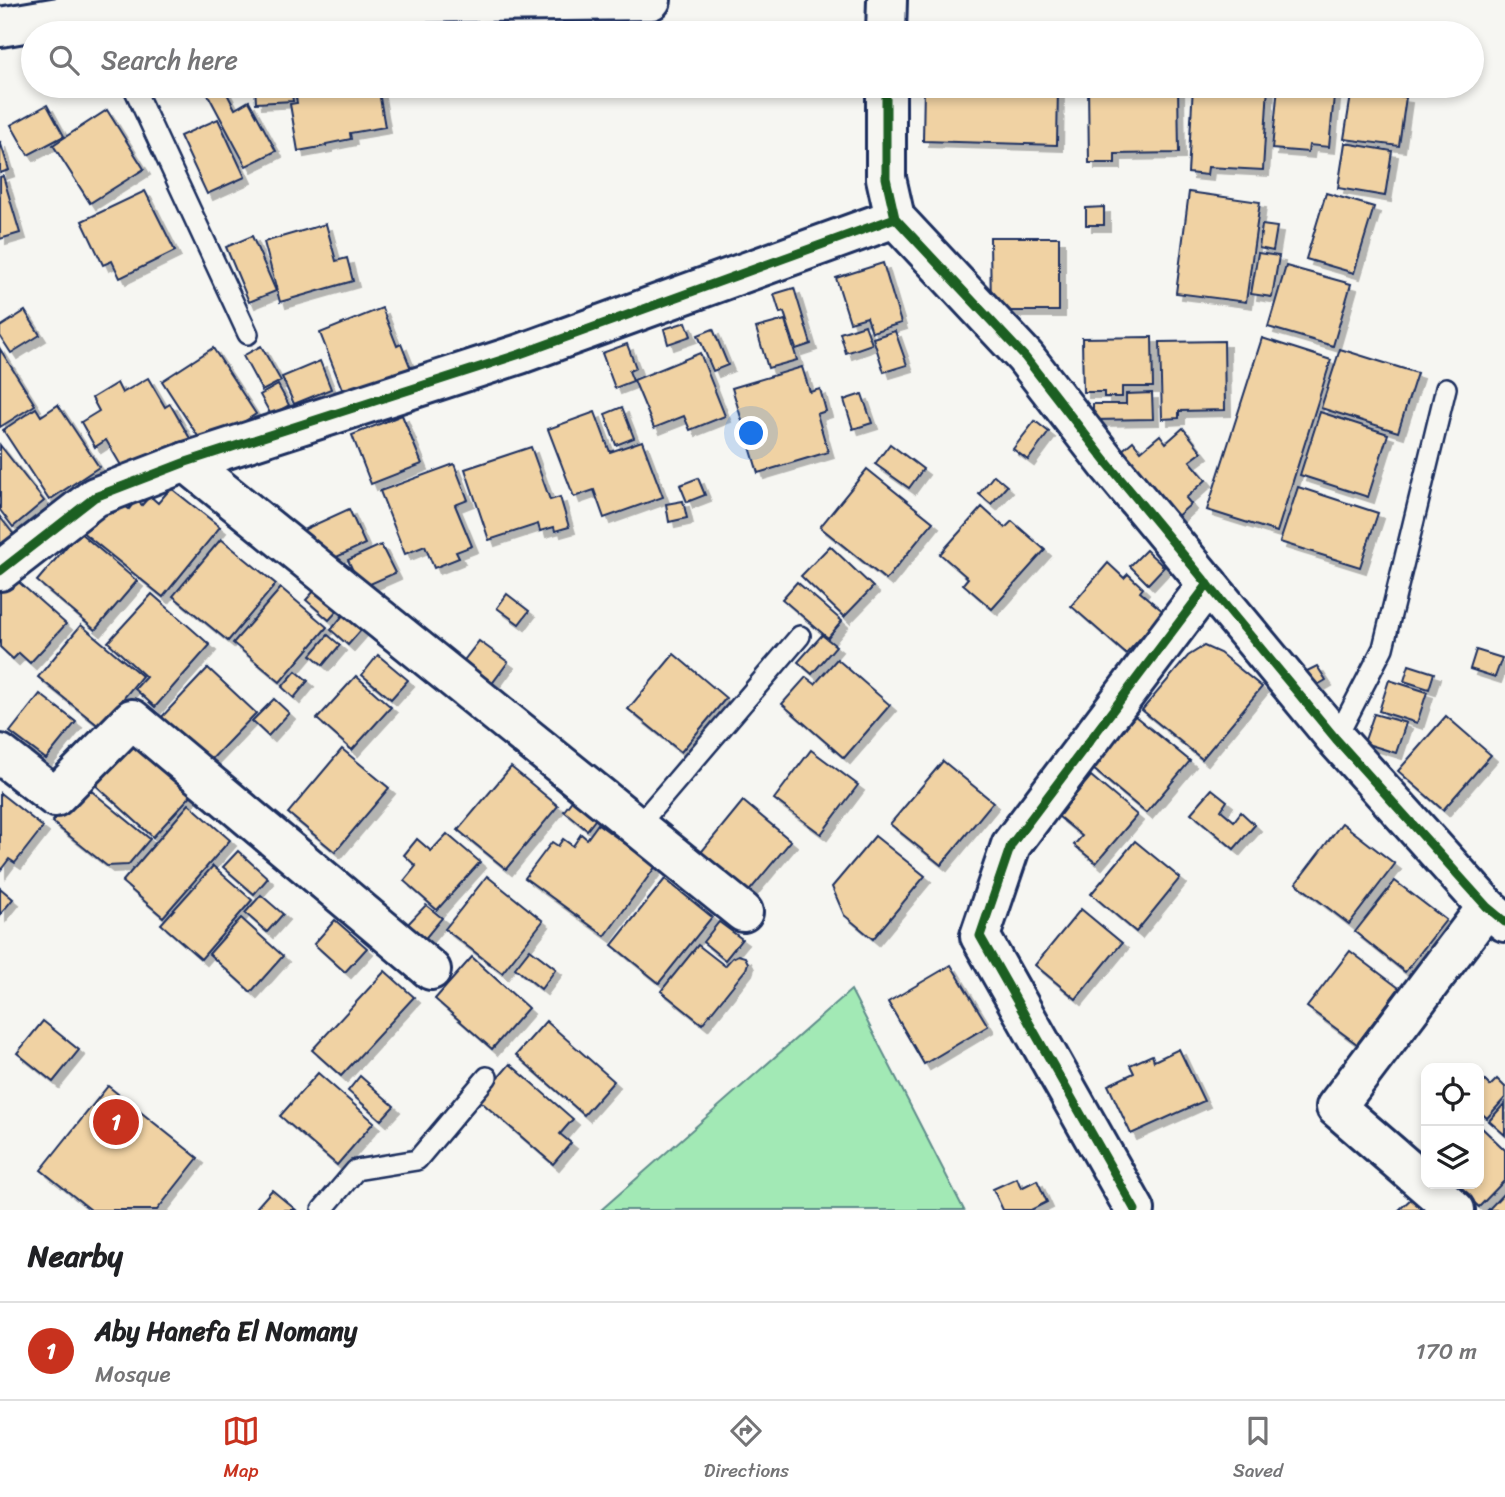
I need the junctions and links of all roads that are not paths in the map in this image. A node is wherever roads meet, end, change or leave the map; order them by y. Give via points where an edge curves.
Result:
1 (651, 0) edge
2 (887, 0) edge
3 (402, 1) edge
4 (565, 1) edge
5 (35, 21) edge
6 (90, 21) edge
7 (144, 21) edge
8 (886, 21) edge
9 (21, 23) edge
10 (0, 27) edge
11 (139, 98) edge
12 (886, 98) edge
13 (895, 218) junction
14 (248, 334) dead end
15 (1446, 388) dead end
16 (186, 462) junction
17 (0, 570) edge
18 (1208, 584) junction
19 (800, 636) dead end
20 (1336, 739) junction
21 (0, 754) edge
22 (637, 827) junction
23 (743, 912) dead end
24 (1496, 914) edge
25 (431, 970) dead end
26 (487, 1077) dead end
27 (322, 1210) edge
28 (1135, 1210) edge
29 (1455, 1210) edge

1 - 4 street
2 - 8 street
3 - 4 street
3 - 7 street
5 - 6 street via 65,16
9 - 10 street
11 - 14 lane
12 - 13 street via 886,177
13 - 16 street via 520,355
13 - 18 street via 1025,358
15 - 20 lane via 1383,648
16 - 17 street via 95,497
16 - 22 street
18 - 20 street
18 - 28 street via 1011,845 979,936
19 - 22 lane
20 - 24 street
21 - 25 street via 55,797 132,719
22 - 23 street
24 - 29 street via 1336,1107
26 - 27 lane via 417,1160 356,1170

